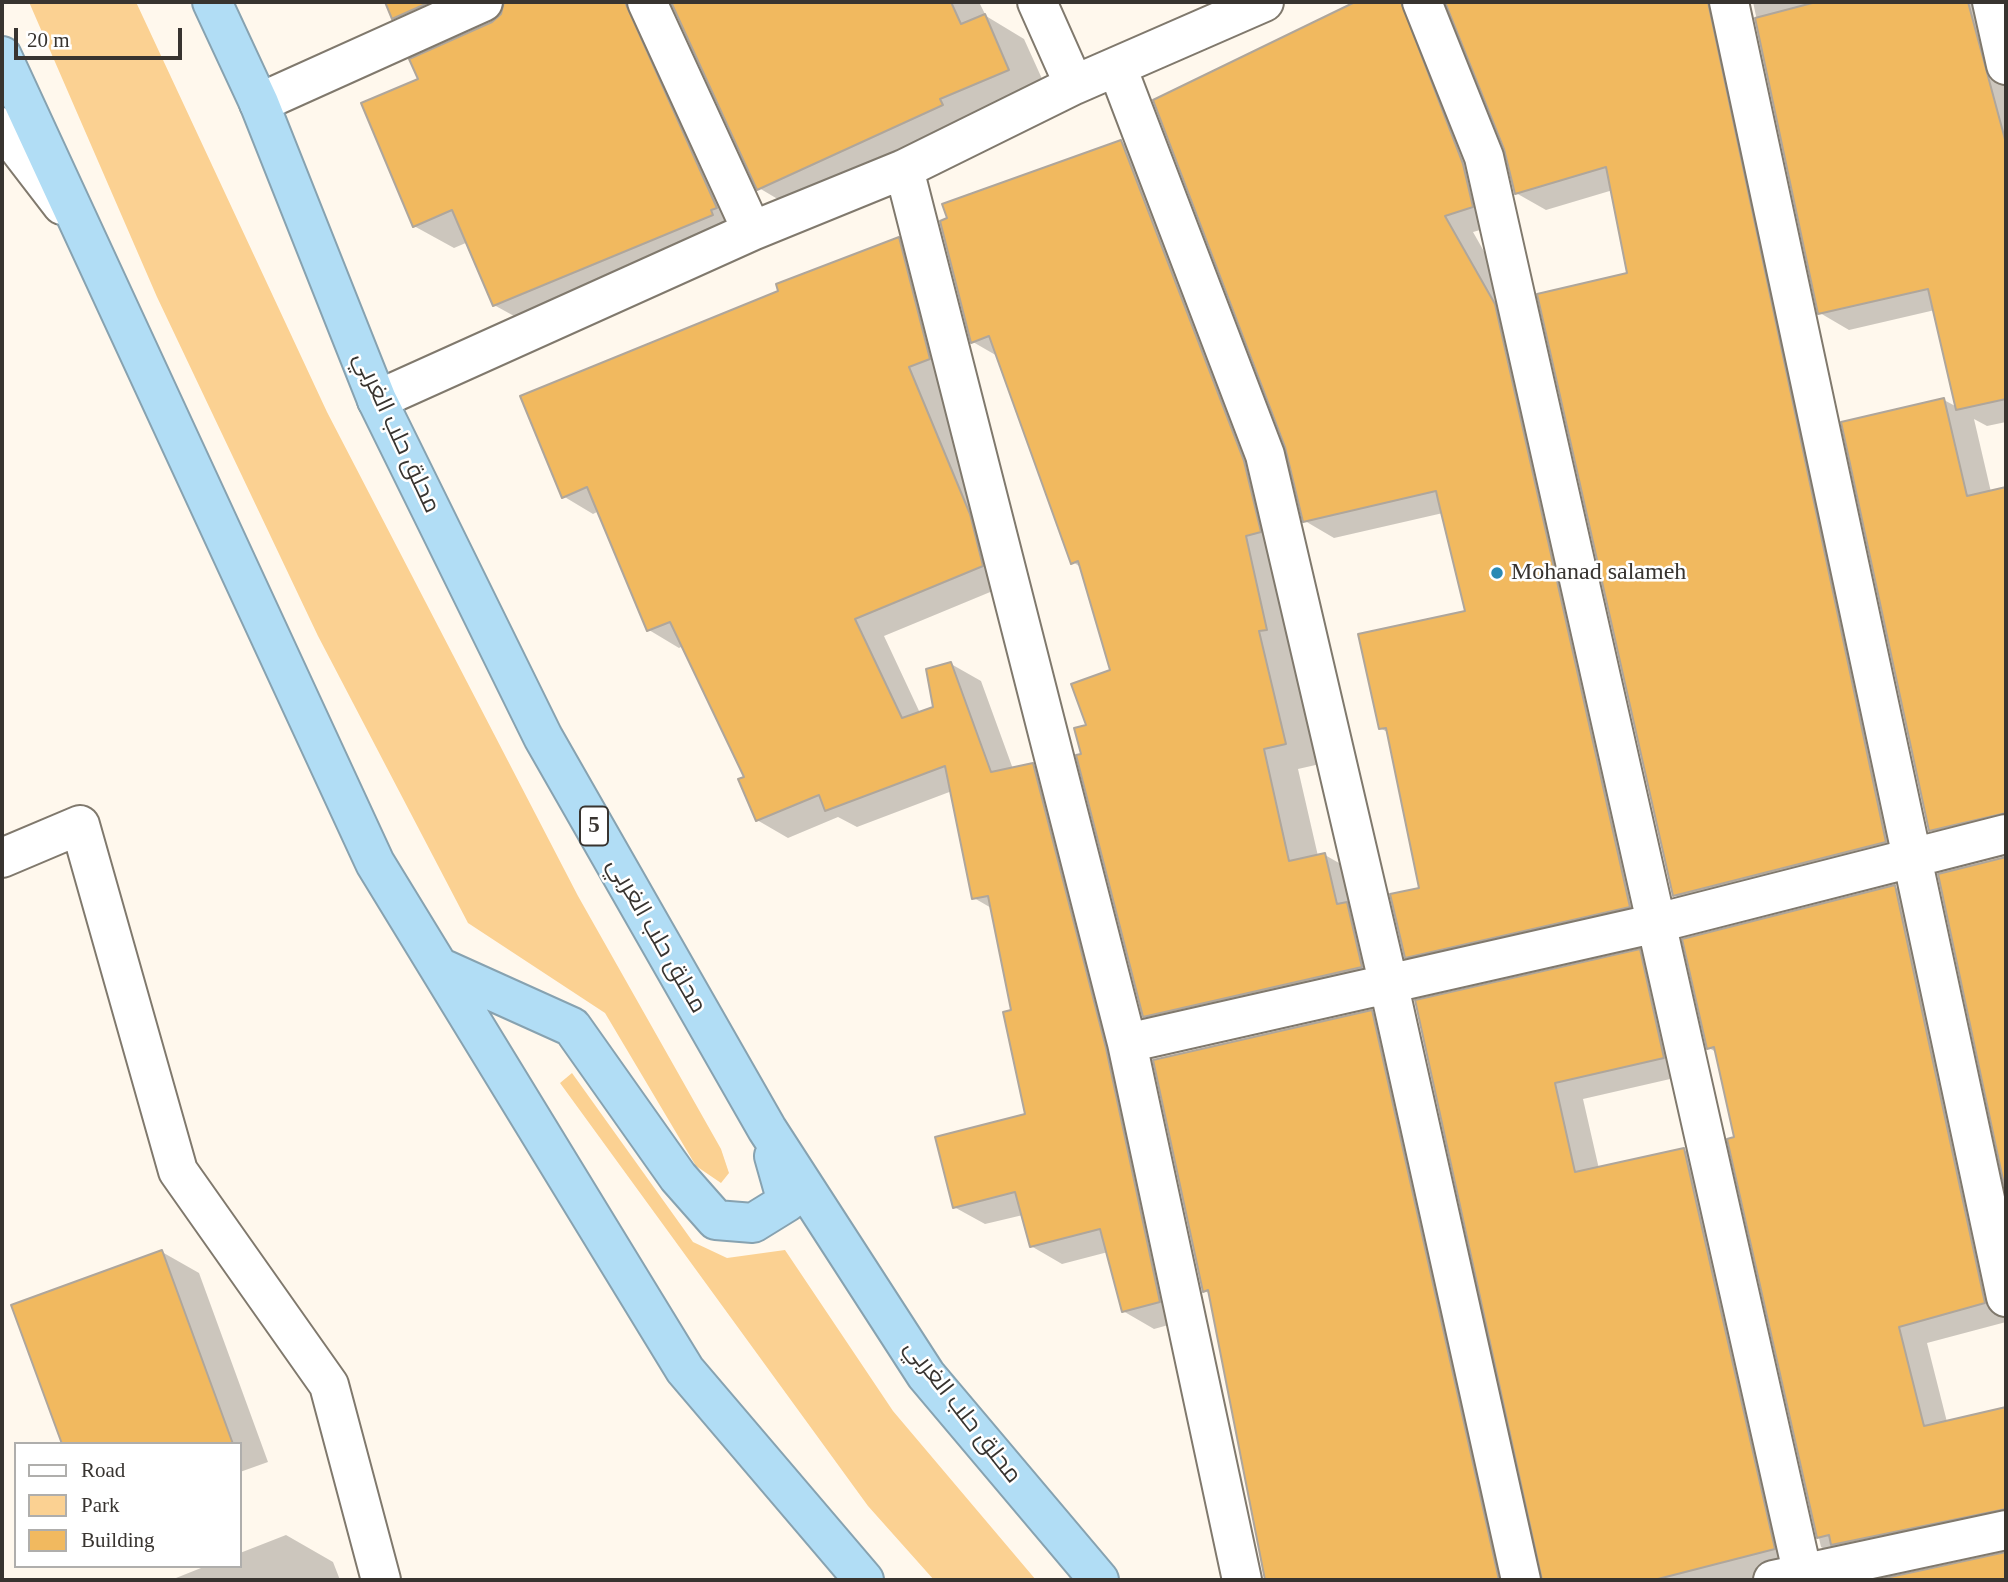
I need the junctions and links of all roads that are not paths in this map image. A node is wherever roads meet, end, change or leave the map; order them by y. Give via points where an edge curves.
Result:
1 (212, 2) edge
2 (483, 2) edge
3 (647, 2) edge
4 (1037, 2) edge
5 (1264, 2) edge
6 (1422, 2) edge
7 (1729, 2) edge
8 (1992, 2) edge
9 (2, 56) edge
10 (2006, 65) edge
11 (1116, 67) junction
12 (1074, 85) junction
13 (259, 103) junction
14 (2, 127) edge
15 (904, 169) junction
16 (80, 229) junction
17 (752, 231) junction
18 (377, 400) junction
19 (2006, 834) edge
20 (1912, 856) junction
21 (2, 858) edge
22 (1657, 923) junction
23 (439, 967) junction
24 (1389, 986) junction
25 (1127, 1044) junction
26 (767, 1129) junction
27 (2006, 1297) edge
28 (2006, 1530) edge
29 (1793, 1578) edge
30 (381, 1580) edge
31 (864, 1580) edge
32 (1099, 1580) edge
33 (1242, 1580) edge
34 (1521, 1580) edge

1 - 13 highway, محلق حلب الغربي / 5
2 - 13 street
3 - 17 street
4 - 12 street
5 - 11 street
6 - 22 street via 1484,157
7 - 20 street
8 - 10 street
9 - 16 highway
11 - 12 street
11 - 24 street via 1265,455
12 - 15 street
13 - 18 highway, محلق حلب الغربي / 5
14 - 16 street
15 - 17 street
15 - 25 street
16 - 23 highway via 374,863
17 - 18 street
18 - 26 highway, محلق حلب الغربي / 5 via 543,737
19 - 20 street
20 - 22 street
20 - 27 street
21 - 30 street via 80,825 178,1171 329,1385
22 - 24 street
22 - 29 street
23 - 26 highway via 572,1027 678,1177 716,1220 753,1223 787,1202
23 - 31 highway via 685,1370
24 - 25 street
24 - 34 street
25 - 33 street
26 - 32 highway, محلق حلب الغربي / 5 via 926,1375
28 - 29 street

